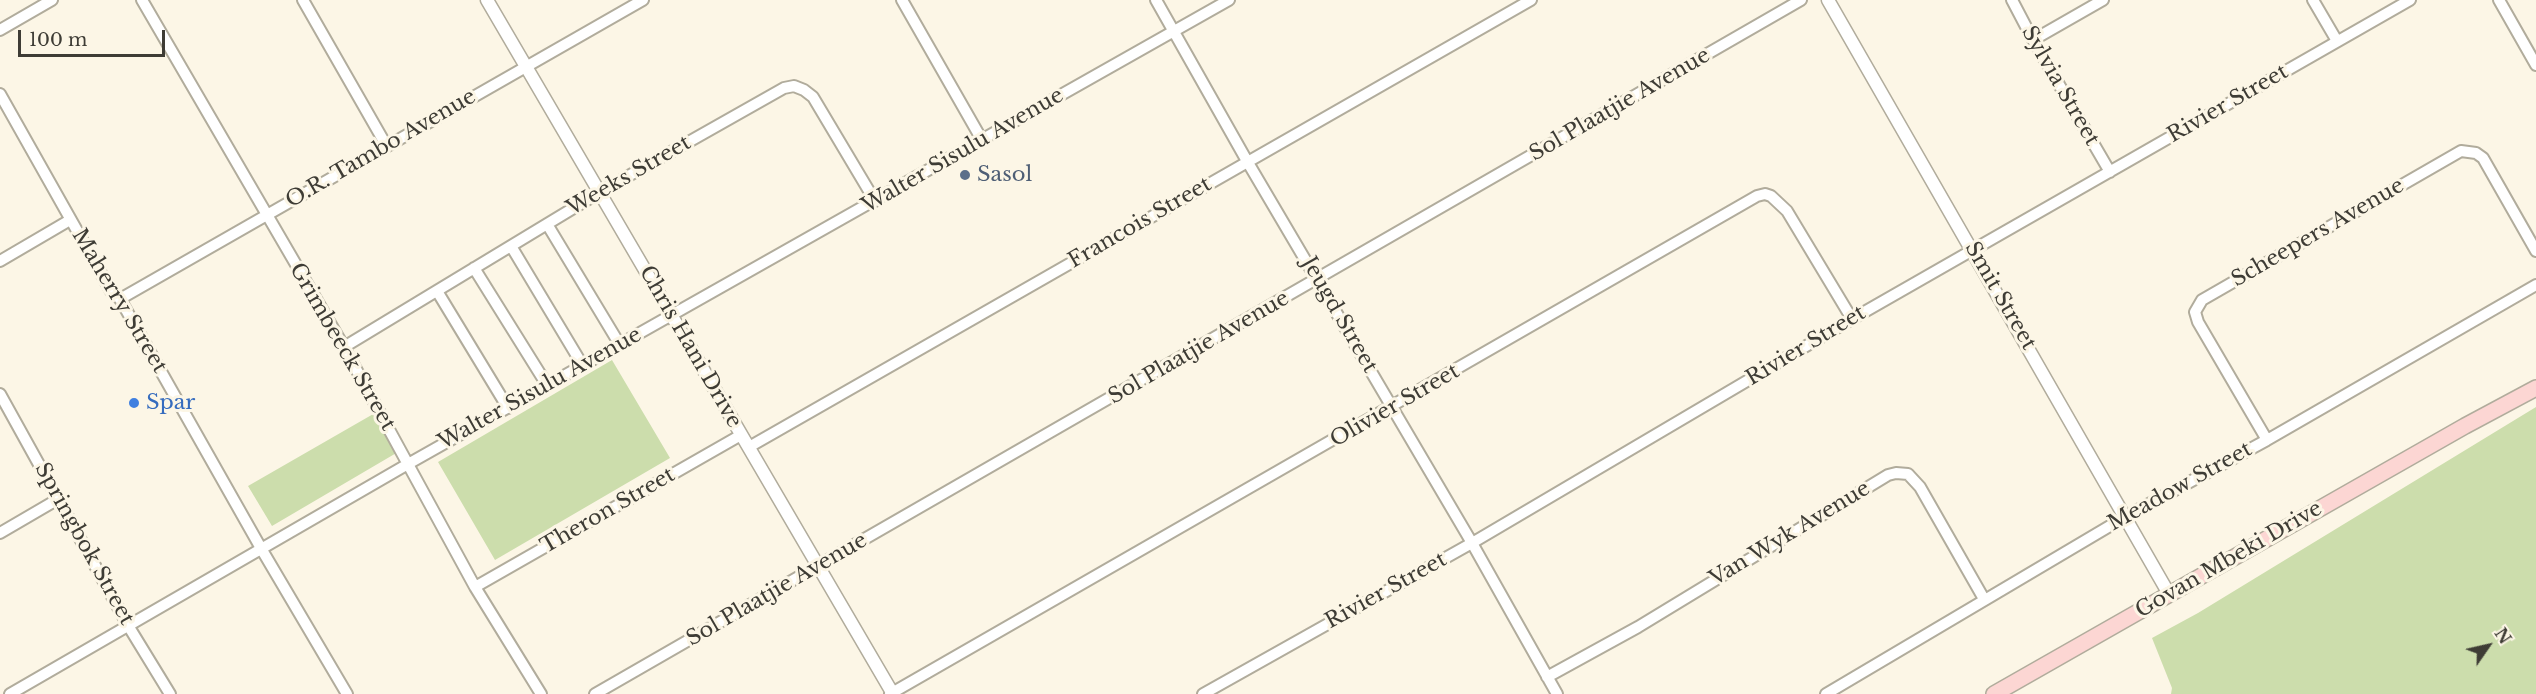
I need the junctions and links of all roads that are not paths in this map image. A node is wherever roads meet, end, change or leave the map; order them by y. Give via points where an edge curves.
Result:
1 (51, 0) edge
2 (142, 0) edge
3 (303, 0) edge
4 (487, 0) edge
5 (643, 0) edge
6 (902, 0) edge
7 (1156, 0) edge
8 (1229, 0) edge
9 (1531, 0) edge
10 (1801, 0) edge
11 (1828, 0) edge
12 (2012, 0) edge
13 (2103, 0) edge
14 (2313, 0) edge
15 (2410, 0) edge
16 (2499, 0) edge
17 (0, 30) edge
18 (1173, 32) junction
19 (2032, 40) junction
20 (2337, 41) junction
21 (2536, 65) edge
22 (526, 67) junction
23 (0, 94) edge
24 (982, 140) junction
25 (386, 145) junction
26 (1247, 161) junction
27 (2110, 172) junction
28 (600, 192) junction
29 (875, 201) junction
30 (266, 215) junction
31 (70, 220) junction
32 (547, 224) junction
33 (511, 246) junction
34 (1973, 249) junction
35 (2536, 251) edge
36 (0, 261) edge
37 (474, 268) junction
38 (1318, 279) junction
39 (2536, 285) edge
40 (437, 291) junction
41 (120, 299) junction
42 (671, 315) junction
43 (1852, 319) junction
44 (620, 345) junction
45 (344, 347) junction
46 (583, 366) junction
47 (2536, 378) edge
48 (547, 385) junction
49 (2536, 388) edge
50 (0, 393) edge
51 (1393, 407) junction
52 (508, 408) junction
53 (2465, 426) junction
54 (741, 435) junction
55 (2267, 440) junction
56 (749, 447) junction
57 (408, 464) junction
58 (60, 498) junction
59 (2125, 517) junction
60 (0, 532) edge
61 (1472, 543) junction
62 (262, 550) junction
63 (818, 567) junction
64 (475, 586) junction
65 (2169, 594) junction
66 (1984, 599) junction
67 (129, 627) junction
68 (1547, 677) junction
69 (10, 694) edge
70 (170, 694) edge
71 (347, 694) edge
72 (541, 694) edge
73 (595, 694) edge
74 (891, 694) edge
75 (1203, 694) edge
76 (1557, 694) edge
77 (1826, 694) edge
78 (1994, 694) edge

1 - 17 street
2 - 30 street, Grimbeeck Street
3 - 25 street
4 - 22 street, Chris Hani Drive
5 - 22 street, O.R. Tambo Avenue
6 - 24 street
7 - 18 street, Jeugd Street
8 - 18 street, Walter Sisulu Avenue
9 - 26 street, Francois Street
10 - 38 street, Sol Plaatjie Avenue
11 - 34 street, Smit Street
12 - 19 street, Sylvia Street
13 - 19 street
14 - 20 street
15 - 20 street, Rivier Street
16 - 21 street
18 - 24 street, Walter Sisulu Avenue
18 - 26 street, Jeugd Street
19 - 27 street, Sylvia Street
20 - 27 street, Rivier Street
22 - 25 street, O.R. Tambo Avenue
22 - 28 street, Chris Hani Drive
23 - 31 street, Maherry Street
24 - 29 street, Walter Sisulu Avenue
25 - 30 street, O.R. Tambo Avenue
26 - 38 street, Jeugd Street
26 - 56 street, Francois Street
27 - 34 street, Rivier Street
28 - 29 street, Weeks Street via 773,93 794,86 813,97
28 - 32 street, Weeks Street
28 - 42 street, Chris Hani Drive
29 - 42 street, Walter Sisulu Avenue
30 - 41 street, O.R. Tambo Avenue
30 - 45 street, Grimbeeck Street
31 - 36 street
31 - 41 street, Maherry Street via 111,291
32 - 33 street, Weeks Street
32 - 44 street
33 - 37 street, Weeks Street
33 - 46 street
34 - 43 street, Rivier Street
34 - 59 street, Smit Street
35 - 55 street, Scheepers Avenue via 2483,158 2461,151 2202,300 2195,312 2198,322
37 - 40 street, Weeks Street
37 - 48 street
38 - 51 street, Jeugd Street
38 - 63 street, Sol Plaatjie Avenue
39 - 55 street, Meadow Street
40 - 45 street, Weeks Street
40 - 52 street
41 - 62 street, Maherry Street
42 - 44 street, Walter Sisulu Avenue
42 - 54 street, Chris Hani Drive
43 - 51 street, Olivier Street via 1787,211 1779,200 1765,194
43 - 61 street, Rivier Street
44 - 46 street, Walter Sisulu Avenue
45 - 57 street, Grimbeeck Street
46 - 48 street, Walter Sisulu Avenue
47 - 53 main road, Govan Mbeki Drive
48 - 52 street, Walter Sisulu Avenue
49 - 53 main road, Govan Mbeki Drive
50 - 58 street, Springbok Street
51 - 61 street, Jeugd Street
51 - 74 street, Olivier Street
52 - 57 street, Walter Sisulu Avenue
53 - 65 main road, Govan Mbeki Drive
54 - 56 street, Chris Hani Drive
54 - 64 street, Theron Street
55 - 59 street, Meadow Street
56 - 63 street, Chris Hani Drive
57 - 62 street, Walter Sisulu Avenue
57 - 64 street, Grimbeeck Street
58 - 60 street
58 - 67 street, Springbok Street
59 - 65 street, Smit Street
59 - 66 street, Meadow Street
61 - 68 street, Jeugd Street
61 - 75 street, Rivier Street
62 - 67 street, Walter Sisulu Avenue
62 - 71 street, Maherry Street
63 - 73 street, Sol Plaatjie Avenue
63 - 74 street, Chris Hani Drive
64 - 72 street, Grimbeeck Street
65 - 78 main road, Govan Mbeki Drive
66 - 68 street, Van Wyk Avenue via 1920,487 1908,474 1896,473
66 - 77 street, Meadow Street
67 - 69 street, Walter Sisulu Avenue
67 - 70 street, Springbok Street
68 - 76 street, Jeugd Street

